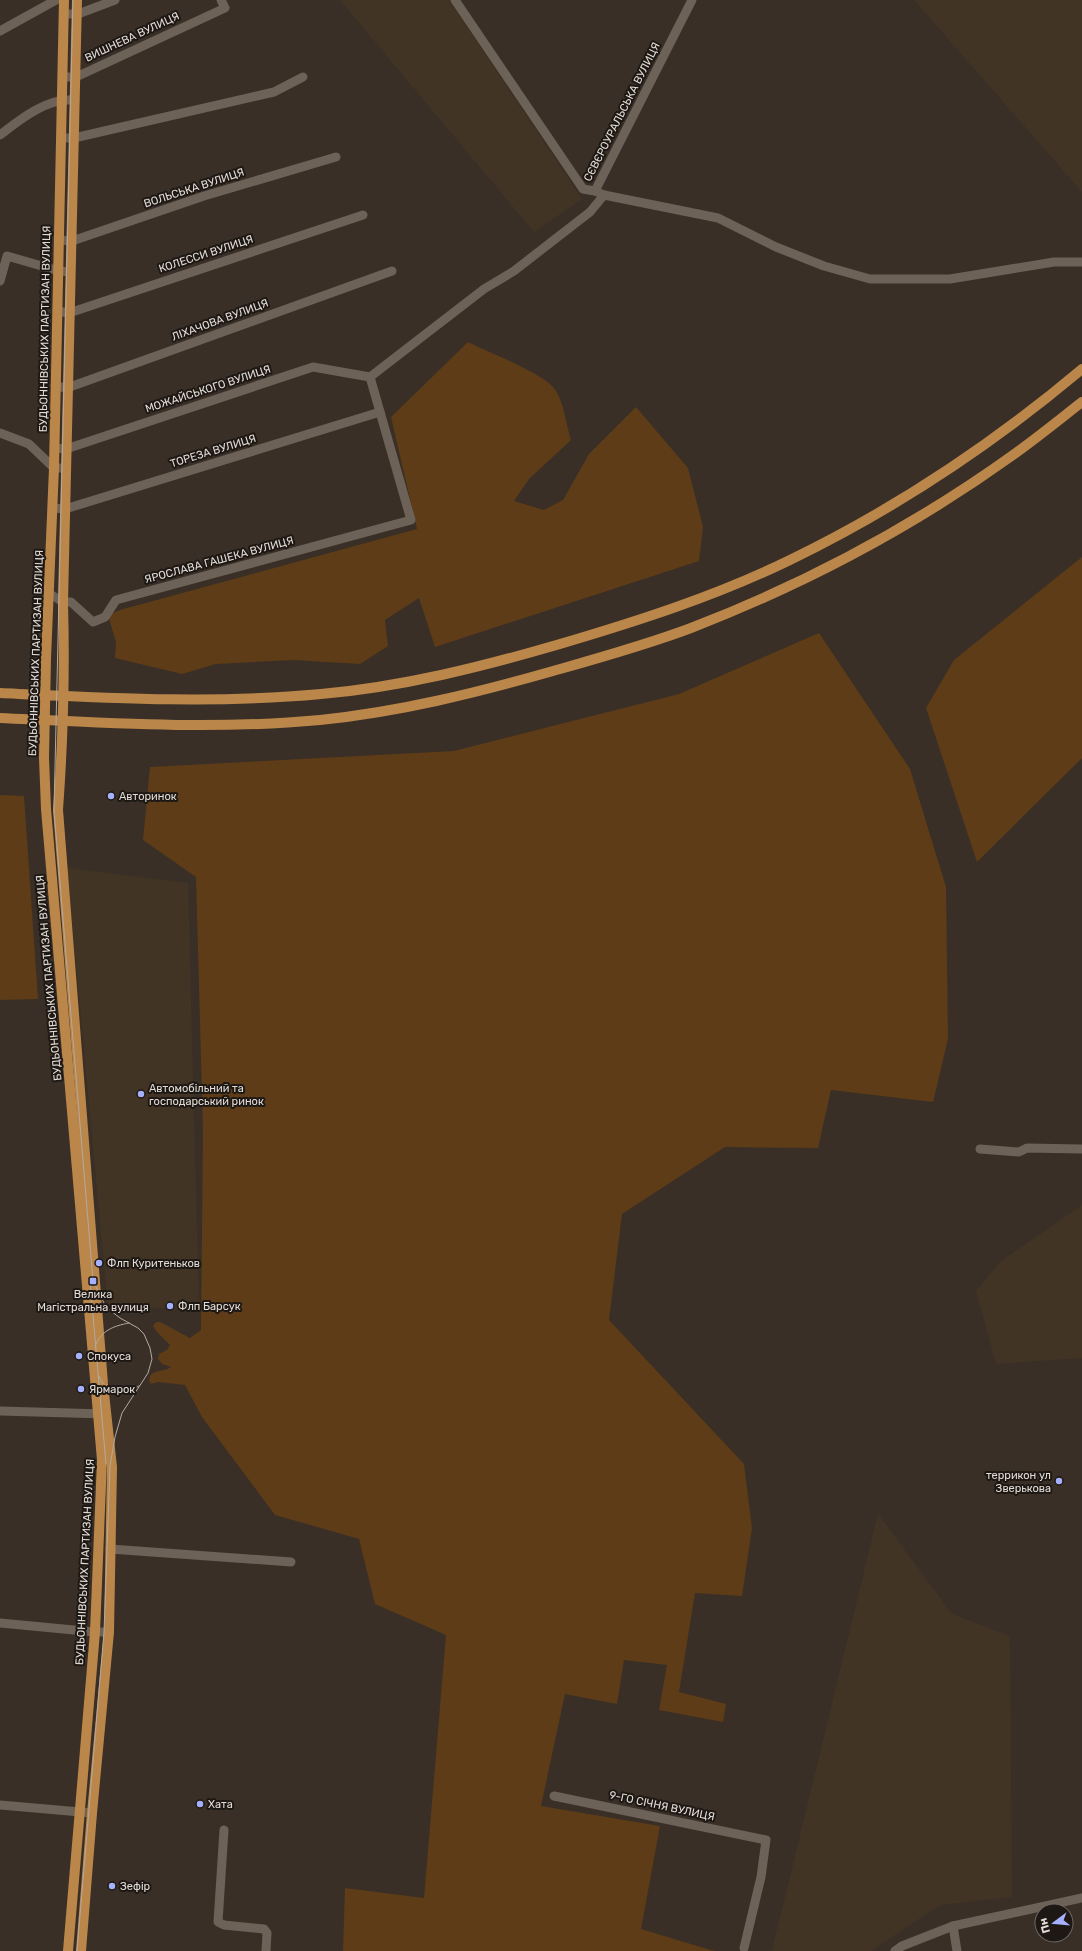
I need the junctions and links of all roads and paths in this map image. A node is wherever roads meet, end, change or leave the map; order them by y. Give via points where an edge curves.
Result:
1 (56, 0) edge
2 (64, 0) edge
3 (77, 0) edge
4 (115, 0) edge
5 (222, 0) edge
6 (455, 0) edge
7 (692, 0) edge
8 (64, 14) junction
9 (78, 14) junction
10 (0, 31) edge
11 (63, 77) junction
12 (76, 77) junction
13 (304, 77) dead end
14 (62, 99) junction
15 (75, 100) junction
16 (0, 135) edge
17 (61, 138) junction
18 (74, 138) junction
19 (336, 157) dead end
20 (595, 191) junction
21 (604, 195) junction
22 (363, 215) dead end
23 (60, 240) junction
24 (72, 241) junction
25 (1082, 262) edge
26 (59, 271) junction
27 (392, 271) dead end
28 (70, 272) junction
29 (0, 281) edge
30 (57, 311) junction
31 (69, 313) junction
32 (1082, 369) edge
33 (370, 377) junction
34 (55, 386) junction
35 (67, 388) junction
36 (1082, 402) edge
37 (380, 412) junction
38 (0, 433) edge
39 (54, 448) junction
40 (66, 449) junction
41 (54, 468) junction
42 (66, 468) junction
43 (53, 508) junction
44 (65, 509) junction
45 (50, 594) junction
46 (63, 602) junction
47 (0, 693) edge
48 (0, 718) edge
49 (980, 1149) dead end
50 (1082, 1150) edge
51 (0, 1411) edge
52 (101, 1414) junction
53 (110, 1549) junction
54 (292, 1562) dead end
55 (0, 1623) edge
56 (95, 1632) junction
57 (109, 1632) junction
58 (554, 1796) dead end
59 (0, 1805) edge
60 (79, 1812) junction
61 (92, 1813) junction
62 (224, 1830) dead end
63 (1082, 1898) edge
64 (953, 1926) junction
65 (744, 1948) dead end
66 (68, 1951) edge
67 (81, 1951) edge
68 (266, 1951) edge
69 (895, 1951) edge
70 (956, 1951) edge

1 - 10 street
2 - 8 main road, БУДЬОННІВСЬКИХ ПАРТИЗАН ВУЛИЦЯ
3 - 9 main road, БУДЬОННІВСЬКИХ ПАРТИЗАН ВУЛИЦЯ
4 - 9 street
5 - 12 street, ВИШНЕВА ВУЛИЦЯ via 225,8
6 - 20 street via 583,189
7 - 20 street, СЄВЄРОУРАЛЬСЬКА ВУЛИЦЯ
8 - 9 street
8 - 11 main road, БУДЬОННІВСЬКИХ ПАРТИЗАН ВУЛИЦЯ
9 - 12 main road, БУДЬОННІВСЬКИХ ПАРТИЗАН ВУЛИЦЯ
11 - 12 street, ВИШНЕВА ВУЛИЦЯ
11 - 14 main road, БУДЬОННІВСЬКИХ ПАРТИЗАН ВУЛИЦЯ
12 - 15 main road, БУДЬОННІВСЬКИХ ПАРТИЗАН ВУЛИЦЯ
13 - 18 street via 274,92
14 - 15 street
14 - 16 street via 29,113
14 - 17 main road, БУДЬОННІВСЬКИХ ПАРТИЗАН ВУЛИЦЯ
15 - 18 main road, БУДЬОННІВСЬКИХ ПАРТИЗАН ВУЛИЦЯ
17 - 18 street
17 - 23 main road, БУДЬОННІВСЬКИХ ПАРТИЗАН ВУЛИЦЯ
18 - 24 main road, БУДЬОННІВСЬКИХ ПАРТИЗАН ВУЛИЦЯ
19 - 24 street, ВОЛЬСЬКА ВУЛИЦЯ via 204,196
20 - 21 street, СЄВЄРОУРАЛЬСЬКА ВУЛИЦЯ
21 - 25 street, СЄВЄРОУРАЛЬСЬКА ВУЛИЦЯ via 718,218 776,247 824,266 870,279 950,279 1054,262
21 - 33 street via 590,212 525,263 484,289
22 - 31 street, КОЛЕССИ ВУЛИЦЯ
23 - 24 street, ВОЛЬСЬКА ВУЛИЦЯ
23 - 26 main road, БУДЬОННІВСЬКИХ ПАРТИЗАН ВУЛИЦЯ
24 - 28 main road, БУДЬОННІВСЬКИХ ПАРТИЗАН ВУЛИЦЯ
26 - 28 street
26 - 29 street via 7,256
26 - 30 main road, БУДЬОННІВСЬКИХ ПАРТИЗАН ВУЛИЦЯ
27 - 35 street, ЛІХАЧОВА ВУЛИЦЯ
28 - 31 main road, БУДЬОННІВСЬКИХ ПАРТИЗАН ВУЛИЦЯ
30 - 31 street, КОЛЕССИ ВУЛИЦЯ
30 - 34 main road, БУДЬОННІВСЬКИХ ПАРТИЗАН ВУЛИЦЯ
31 - 35 main road, БУДЬОННІВСЬКИХ ПАРТИЗАН ВУЛИЦЯ
32 - 47 main road via 998,435 938,477 876,515 789,560 735,584 614,628 495,663 438,676 381,687 320,694 241,700 164,700
33 - 37 street
33 - 40 street, МОЖАЙСЬКОГО ВУЛИЦЯ via 313,367
34 - 35 street, ЛІХАЧОВА ВУЛИЦЯ
34 - 39 main road, БУДЬОННІВСЬКИХ ПАРТИЗАН ВУЛИЦЯ
35 - 40 main road, БУДЬОННІВСЬКИХ ПАРТИЗАН ВУЛИЦЯ
36 - 48 main road via 1014,454 953,496 886,537 806,579 745,606 689,629 623,651 436,702 320,720 244,725 164,726
37 - 44 street, ТОРЕЗА ВУЛИЦЯ
37 - 46 street, ЯРОСЛАВА ГАШЕКА ВУЛИЦЯ via 411,520 116,600 105,618 93,622 71,602
38 - 41 street via 29,444
39 - 40 street, МОЖАЙСЬКОГО ВУЛИЦЯ
39 - 41 main road, БУДЬОННІВСЬКИХ ПАРТИЗАН ВУЛИЦЯ
40 - 42 main road, БУДЬОННІВСЬКИХ ПАРТИЗАН ВУЛИЦЯ
41 - 42 street
41 - 43 main road, БУДЬОННІВСЬКИХ ПАРТИЗАН ВУЛИЦЯ
42 - 44 main road, БУДЬОННІВСЬКИХ ПАРТИЗАН ВУЛИЦЯ
43 - 44 street, ТОРЕЗА ВУЛИЦЯ
43 - 45 main road, БУДЬОННІВСЬКИХ ПАРТИЗАН ВУЛИЦЯ
44 - 46 main road, БУДЬОННІВСЬКИХ ПАРТИЗАН ВУЛИЦЯ
45 - 46 street, ЯРОСЛАВА ГАШЕКА ВУЛИЦЯ
45 - 52 main road, БУДЬОННІВСЬКИХ ПАРТИЗАН ВУЛИЦЯ via 44,758 46,809
46 - 52 main road, БУДЬОННІВСЬКИХ ПАРТИЗАН ВУЛИЦЯ via 62,759 58,810
49 - 50 street via 1019,1152 1027,1148
51 - 52 street
52 - 53 main road, БУДЬОННІВСЬКИХ ПАРТИЗАН ВУЛИЦЯ via 112,1466
52 - 56 main road, БУДЬОННІВСЬКИХ ПАРТИЗАН ВУЛИЦЯ via 102,1460
53 - 54 street
53 - 57 main road, БУДЬОННІВСЬКИХ ПАРТИЗАН ВУЛИЦЯ
55 - 56 street
56 - 57 street
56 - 60 main road, БУДЬОННІВСЬКИХ ПАРТИЗАН ВУЛИЦЯ
57 - 61 main road, БУДЬОННІВСЬКИХ ПАРТИЗАН ВУЛИЦЯ
58 - 65 street, 9-ГО СІЧНЯ ВУЛИЦЯ via 766,1840 761,1877
59 - 60 street
60 - 61 street
60 - 66 main road, БУДЬОННІВСЬКИХ ПАРТИЗАН ВУЛИЦЯ
61 - 67 main road, БУДЬОННІВСЬКИХ ПАРТИЗАН ВУЛИЦЯ
62 - 68 street via 218,1922 224,1925 264,1929 267,1933
63 - 64 street
64 - 69 street
64 - 70 street

